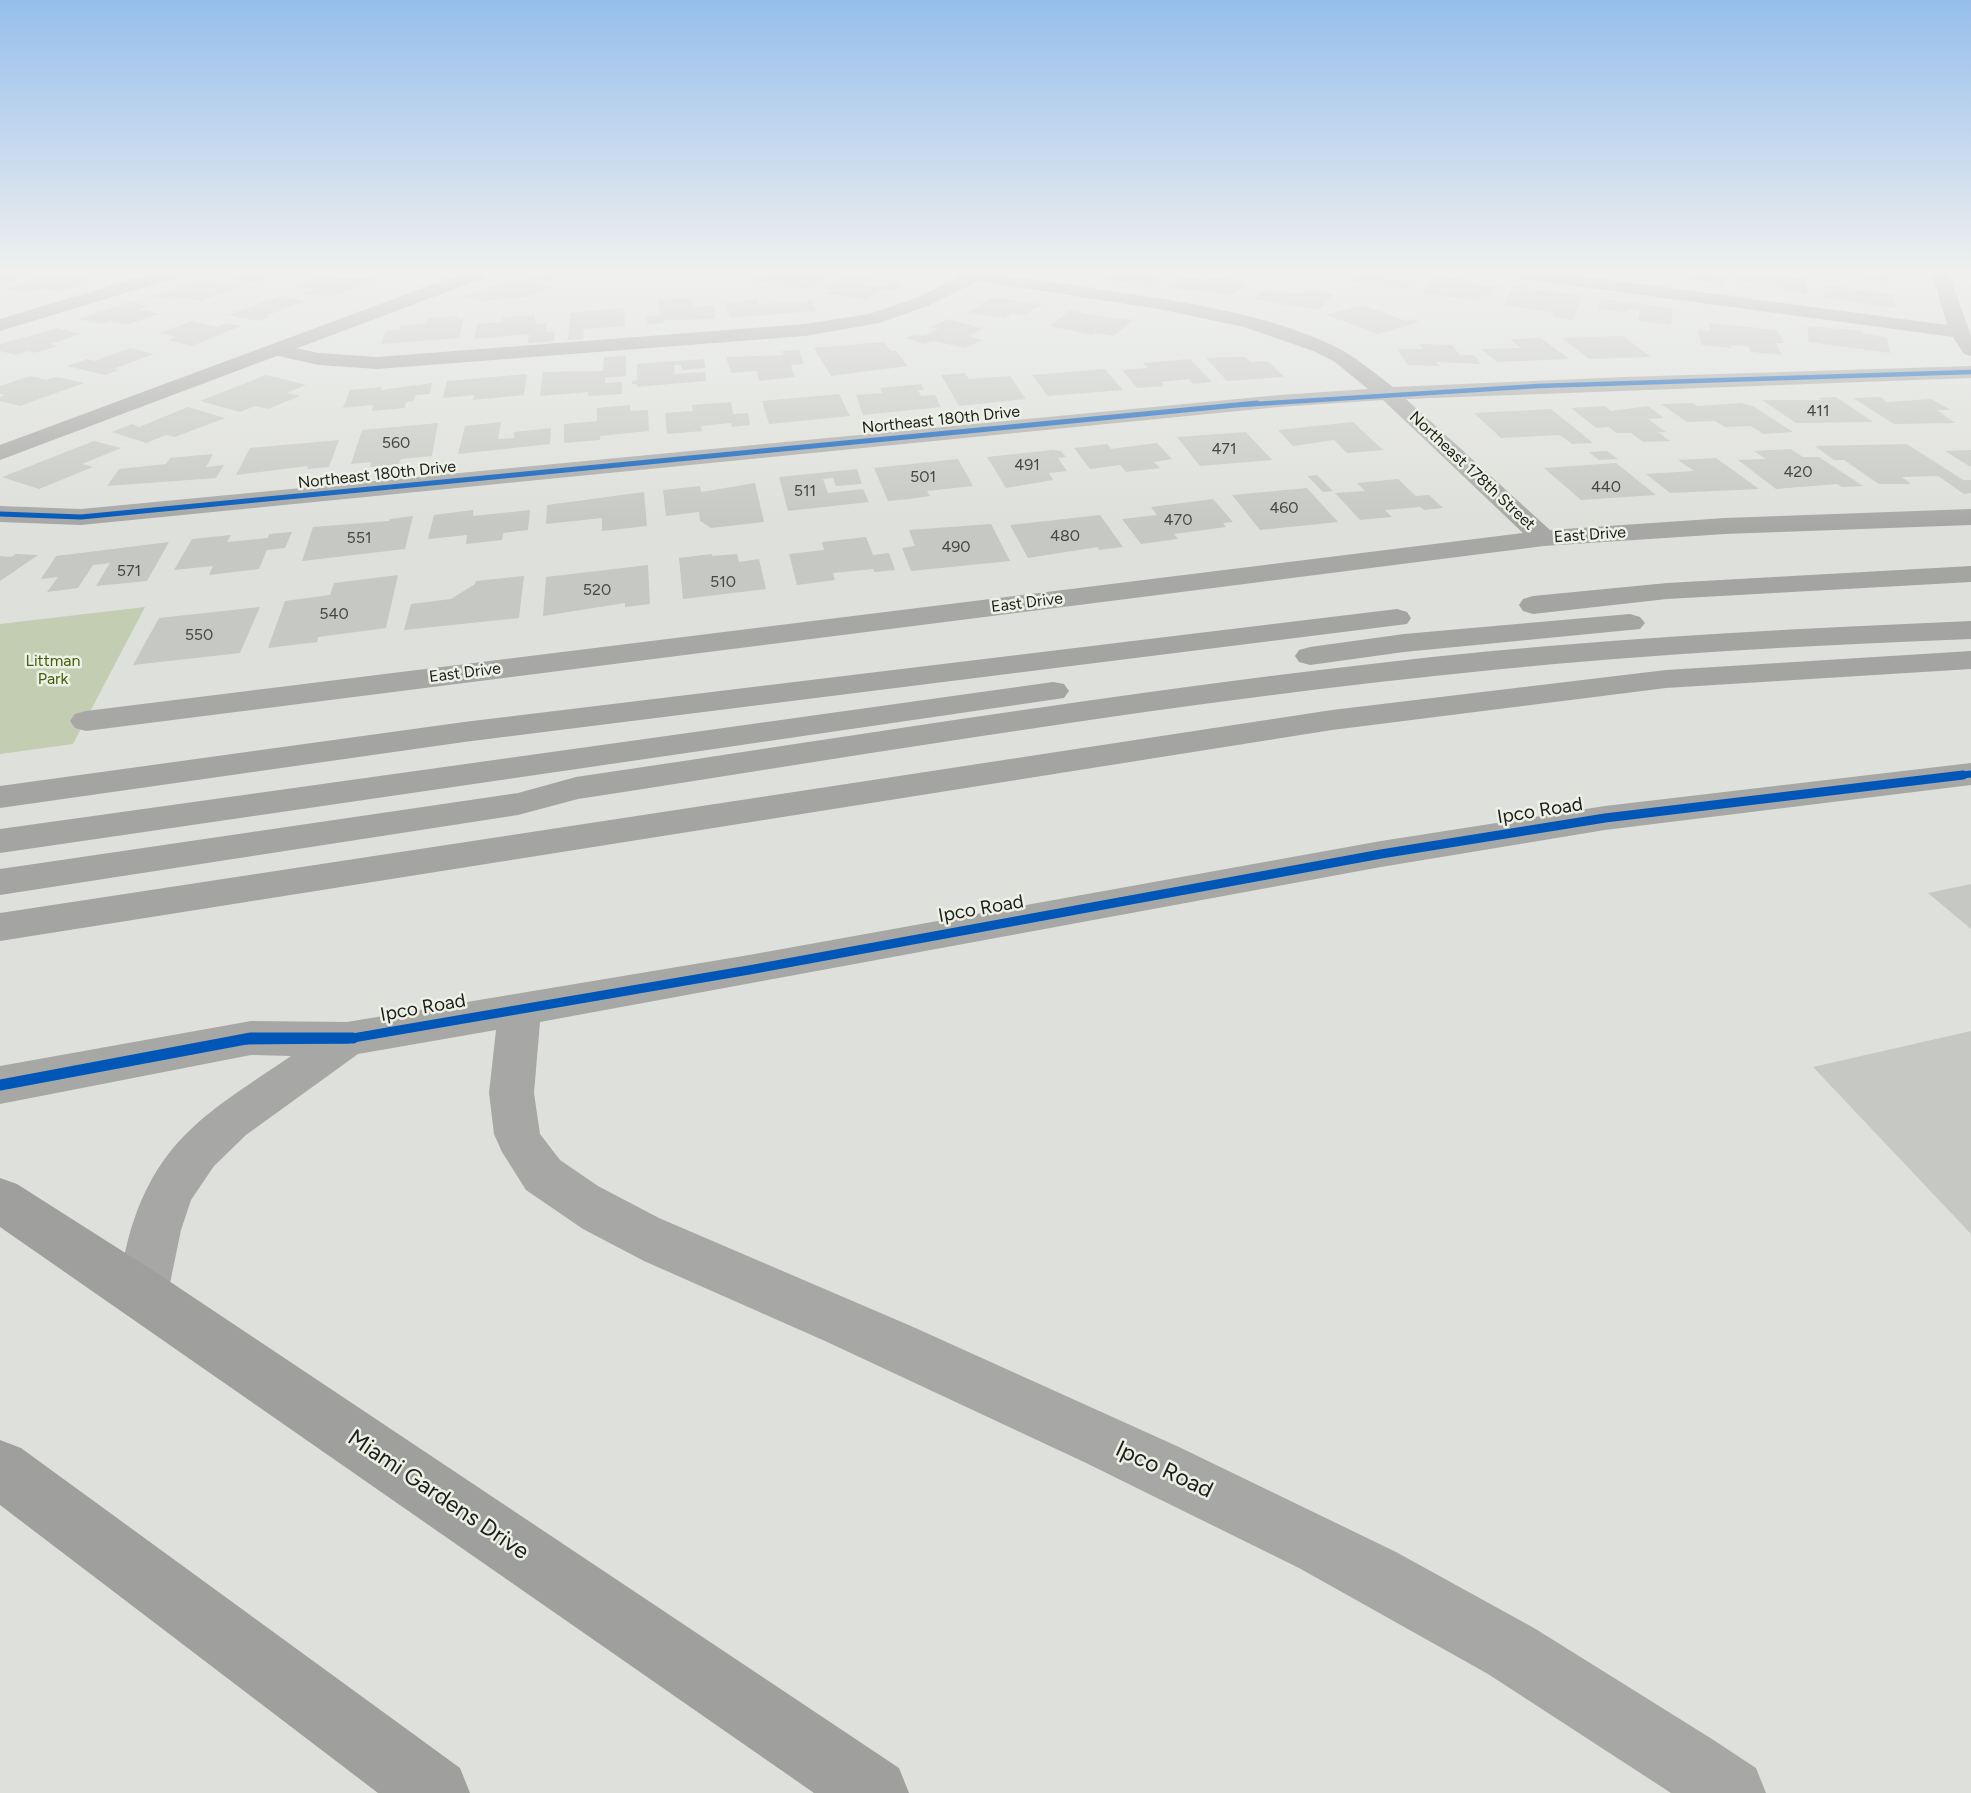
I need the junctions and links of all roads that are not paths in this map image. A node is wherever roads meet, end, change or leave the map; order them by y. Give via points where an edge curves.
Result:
1 (212, 358) edge
2 (255, 358) edge
3 (313, 358) edge
4 (446, 358) edge
5 (1338, 358) edge
6 (1971, 372) edge
7 (1387, 393) junction
8 (0, 435) edge
9 (0, 453) edge
10 (0, 514) edge
11 (1971, 517) edge
12 (1544, 538) junction
13 (1971, 574) edge
14 (1971, 604) edge
15 (1971, 630) edge
16 (1971, 660) edge
17 (86, 721) dead end
18 (464, 732) junction
19 (1141, 747) junction
20 (1971, 774) edge
21 (0, 797) edge
22 (518, 804) junction
23 (0, 823) edge
24 (0, 841) edge
25 (0, 882) edge
26 (0, 927) edge
27 (520, 1010) junction
28 (348, 1039) junction
29 (0, 1085) edge
30 (0, 1200) edge
31 (142, 1293) junction
32 (0, 1469) edge
33 (435, 1793) edge
34 (874, 1793) edge
35 (1731, 1793) edge

1 - 8 main road
2 - 9 main road
3 - 4 street via 377,363
5 - 7 street, Northeast 178th Street
6 - 7 street, Northeast 180th Drive
7 - 10 street, Northeast 180th Drive via 81,517
7 - 12 street, Northeast 178th Street
11 - 12 street, East Drive
12 - 17 street, East Drive
13 - 18 highway via 1667,591 1351,623
14 - 24 highway via 1770,613 1404,643
15 - 22 highway via 1694,644 1426,668 590,786
16 - 19 highway via 1666,679
18 - 21 highway
18 - 23 highway via 414,756 359,772
19 - 22 highway via 1033,736 579,804
19 - 26 highway
20 - 27 street, Ipco Road via 1578,822 1381,854
22 - 25 highway
27 - 28 street, Ipco Road
27 - 35 street, Ipco Road via 510,1107 514,1125 537,1169 563,1191 618,1224 1161,1468 1363,1568 1507,1649
28 - 29 street, Ipco Road via 251,1038
28 - 31 street, Ipco Road via 258,1098 205,1140 184,1167 162,1211
30 - 31 main road, Miami Gardens Drive
31 - 34 main road, Miami Gardens Drive
32 - 33 main road

